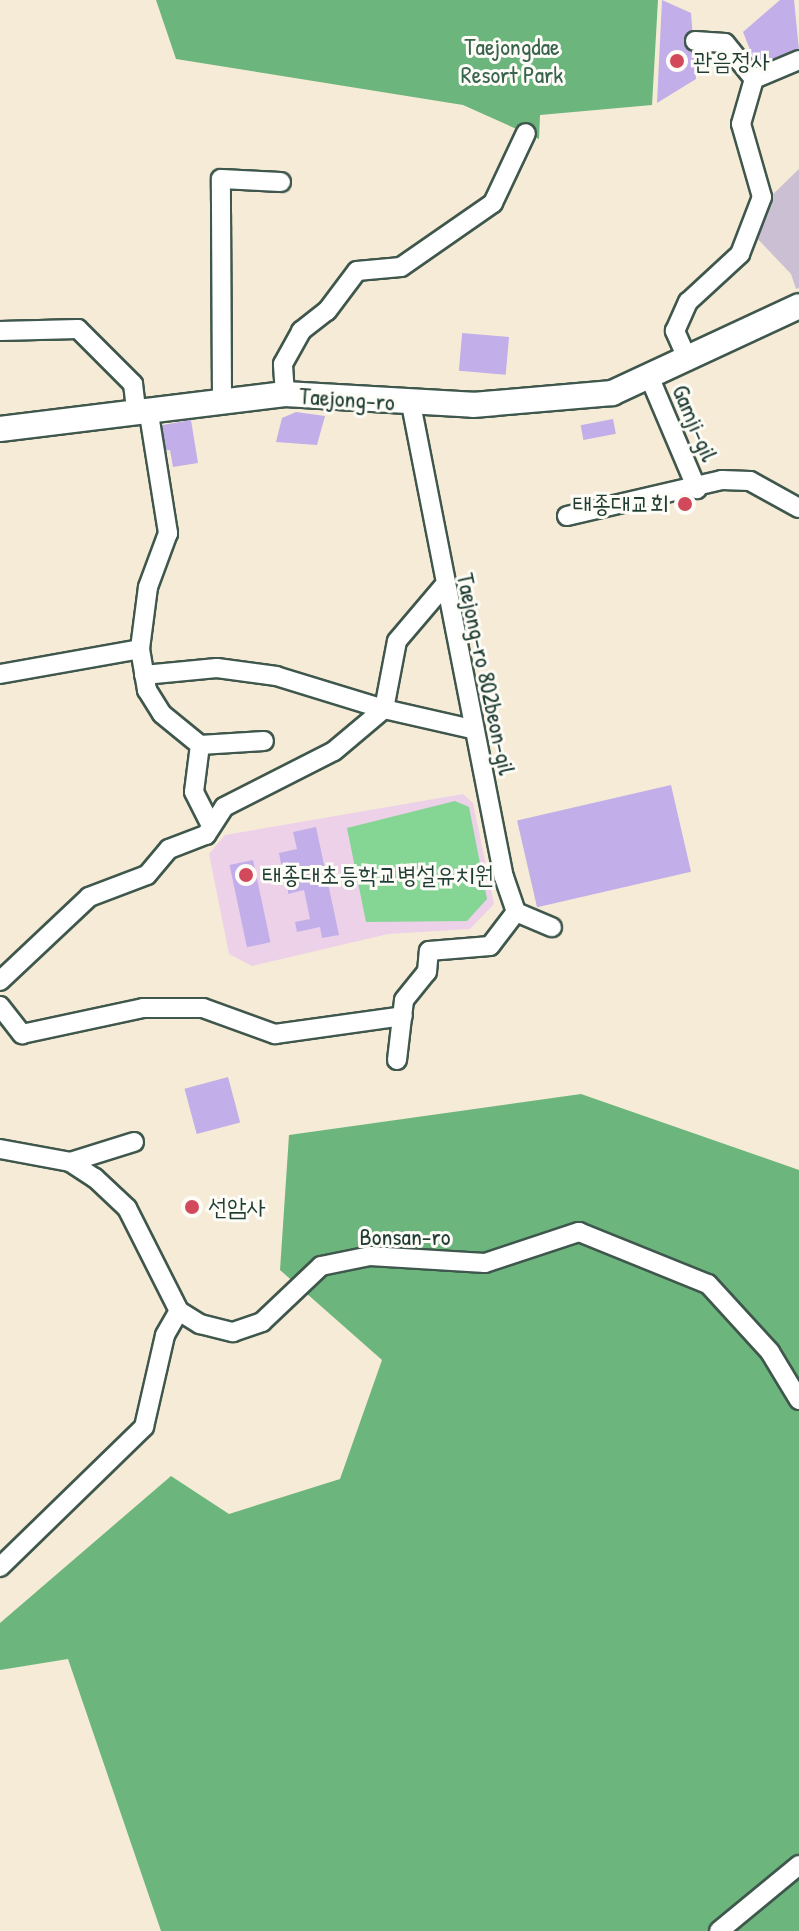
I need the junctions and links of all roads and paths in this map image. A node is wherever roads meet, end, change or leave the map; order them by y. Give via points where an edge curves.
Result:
1 (695, 41) dead end
2 (799, 60) edge
3 (754, 79) junction
4 (526, 133) dead end
5 (281, 182) dead end
6 (799, 306) edge
7 (0, 331) edge
8 (687, 358) junction
9 (649, 376) junction
10 (285, 394) junction
11 (222, 398) junction
12 (411, 404) junction
13 (142, 409) junction
14 (0, 429) edge
15 (697, 489) junction
16 (799, 508) edge
17 (567, 516) dead end
18 (443, 587) junction
19 (140, 649) junction
20 (0, 674) edge
21 (144, 675) junction
22 (384, 709) junction
23 (472, 729) junction
24 (264, 741) dead end
25 (200, 745) junction
26 (208, 828) junction
27 (516, 912) junction
28 (552, 927) dead end
29 (0, 981) edge
30 (0, 1006) edge
31 (403, 1016) junction
32 (397, 1060) dead end
33 (134, 1142) dead end
34 (0, 1149) edge
35 (70, 1162) junction
36 (179, 1311) junction
37 (799, 1400) edge
38 (0, 1567) edge
39 (799, 1865) edge
40 (719, 1931) edge

1 - 3 street via 725,43
2 - 3 street
3 - 8 street via 741,124 762,197 740,254 688,302 675,331
4 - 10 street via 493,203 401,267 357,271 327,311 301,331 283,364
5 - 11 street via 221,179
6 - 8 main road, Taejong-ro
7 - 13 street via 78,329 133,384
8 - 9 main road, Taejong-ro
9 - 12 main road, Taejong-ro via 612,393 561,401
9 - 15 street, Gamji-gil
10 - 11 main road, Taejong-ro
10 - 12 main road, Taejong-ro
11 - 13 main road, Taejong-ro
12 - 18 street, Taejong-ro 802beon-gil
13 - 14 main road, Taejong-ro
13 - 19 street via 168,533 148,587
15 - 16 street via 750,481
15 - 17 street
18 - 22 street via 397,641
18 - 23 street, Taejong-ro 802beon-gil
19 - 20 street
19 - 21 street
21 - 22 street via 232,670
21 - 25 street via 162,714
22 - 23 street
22 - 26 street via 334,751 306,760
23 - 27 street, Taejong-ro 802beon-gil
24 - 25 street
25 - 26 street via 194,792
26 - 29 street via 169,849 125,887 89,897
27 - 28 street
27 - 31 street via 490,946 429,951
30 - 31 street via 22,1034 143,1008 203,1008 275,1034
31 - 32 street
33 - 35 street
34 - 35 street
35 - 36 street via 127,1208
36 - 37 street, Bonsan-ro via 233,1332 262,1322 321,1266 370,1256 485,1263 579,1232 708,1284 770,1352
36 - 38 street via 165,1335 144,1427
39 - 40 street

